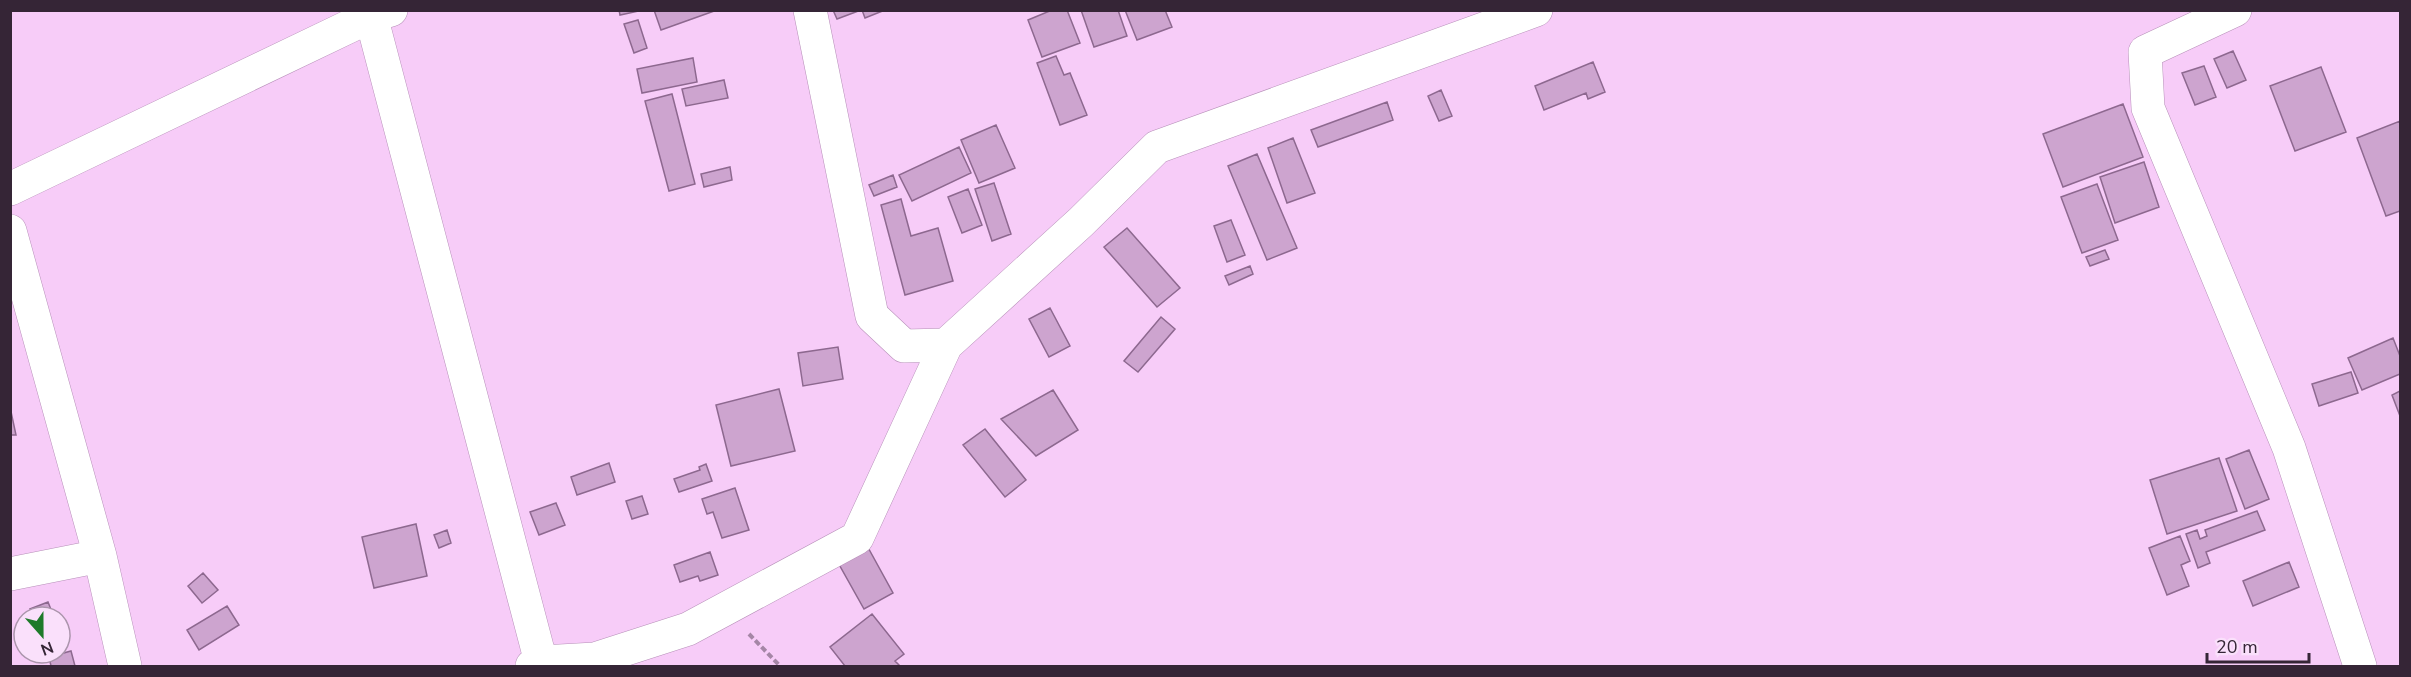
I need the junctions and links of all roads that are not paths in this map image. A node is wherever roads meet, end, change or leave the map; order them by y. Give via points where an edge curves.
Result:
1 (810, 10) edge
2 (1536, 10) edge
3 (2234, 11) edge
4 (378, 12) edge
5 (10, 189) edge
6 (10, 231) edge
7 (946, 345) junction
8 (100, 556) junction
9 (10, 574) edge
10 (539, 665) edge
11 (125, 666) edge
12 (2360, 666) edge

1 - 7 street via 872,316 904,346
2 - 7 street via 1157,147
3 - 12 street via 2145,52 2148,108 2289,448
4 - 5 street
4 - 10 street
6 - 8 street
7 - 10 street via 857,538 688,629 595,659
8 - 9 street
8 - 11 street

